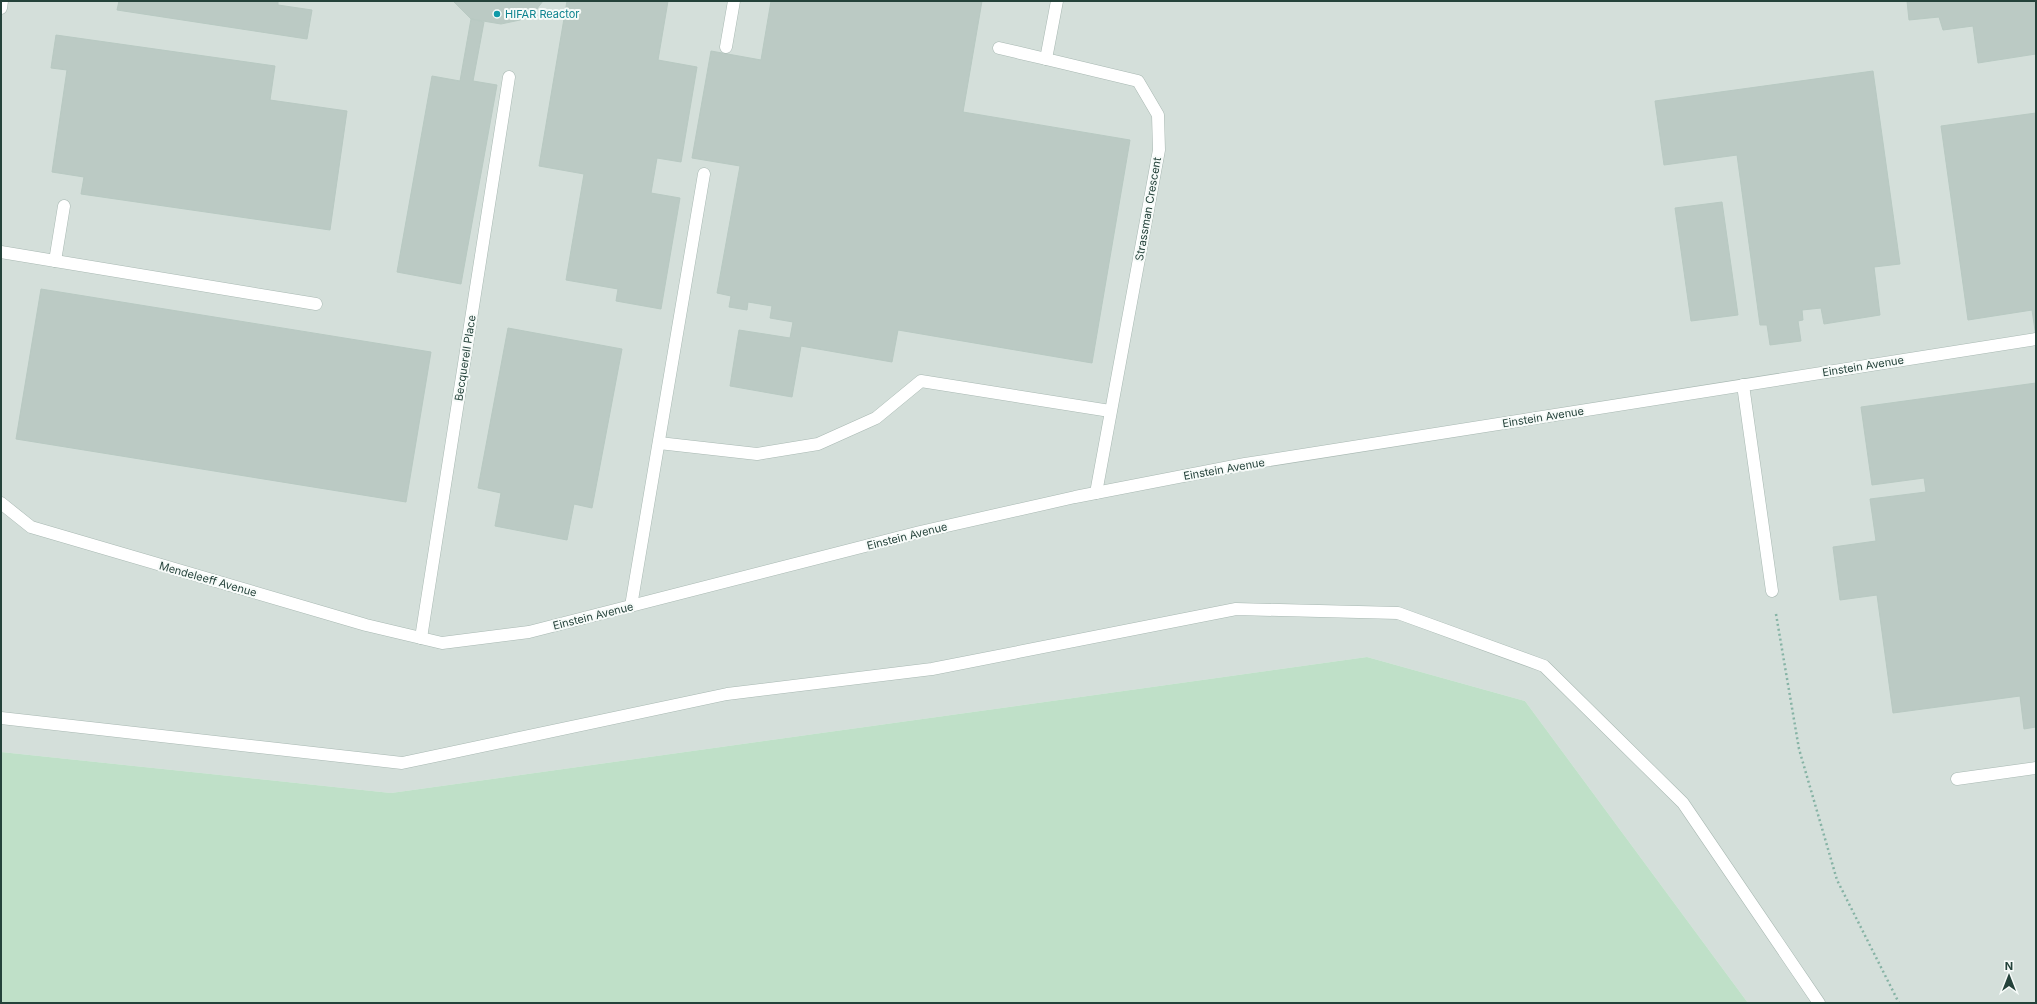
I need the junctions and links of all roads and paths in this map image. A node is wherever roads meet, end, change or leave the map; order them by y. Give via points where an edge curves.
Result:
1 (2, 1) edge
2 (734, 1) edge
3 (1057, 1) edge
4 (1, 8) edge
5 (726, 47) dead end
6 (999, 48) dead end
7 (1046, 59) junction
8 (509, 77) dead end
9 (704, 174) dead end
10 (64, 206) dead end
11 (1, 252) edge
12 (55, 261) junction
13 (316, 304) dead end
14 (2036, 339) edge
15 (1743, 385) junction
16 (1110, 411) junction
17 (659, 443) junction
18 (1096, 493) junction
19 (1, 503) edge
20 (1772, 590) joint
21 (631, 606) junction
22 (422, 638) junction
23 (1, 718) edge
24 (2036, 768) edge
25 (1957, 779) dead end
26 (1819, 1003) edge
27 (1899, 1003) edge

1 - 4 lane
2 - 5 lane
3 - 7 lane
6 - 7 lane, Strassman Crescent
7 - 16 lane, Strassman Crescent via 1138,80 1158,116 1159,150
8 - 22 lane, Becquerell Place
9 - 17 lane
10 - 12 lane
11 - 12 lane
12 - 13 lane
14 - 15 lane, Einstein Avenue
15 - 18 lane, Einstein Avenue via 1246,464
15 - 20 lane
16 - 17 lane via 921,381 876,418 818,444 757,454
16 - 18 lane, Strassman Crescent
17 - 21 lane
18 - 21 lane, Einstein Avenue via 920,532
19 - 22 lane, Mendeleeff Avenue via 32,527 366,625
20 - 27 path via 1799,749 1837,880
21 - 22 lane, Einstein Avenue via 529,632 442,643
23 - 26 lane via 402,763 727,694 932,669 1236,609 1398,613 1544,666 1683,804
24 - 25 lane

